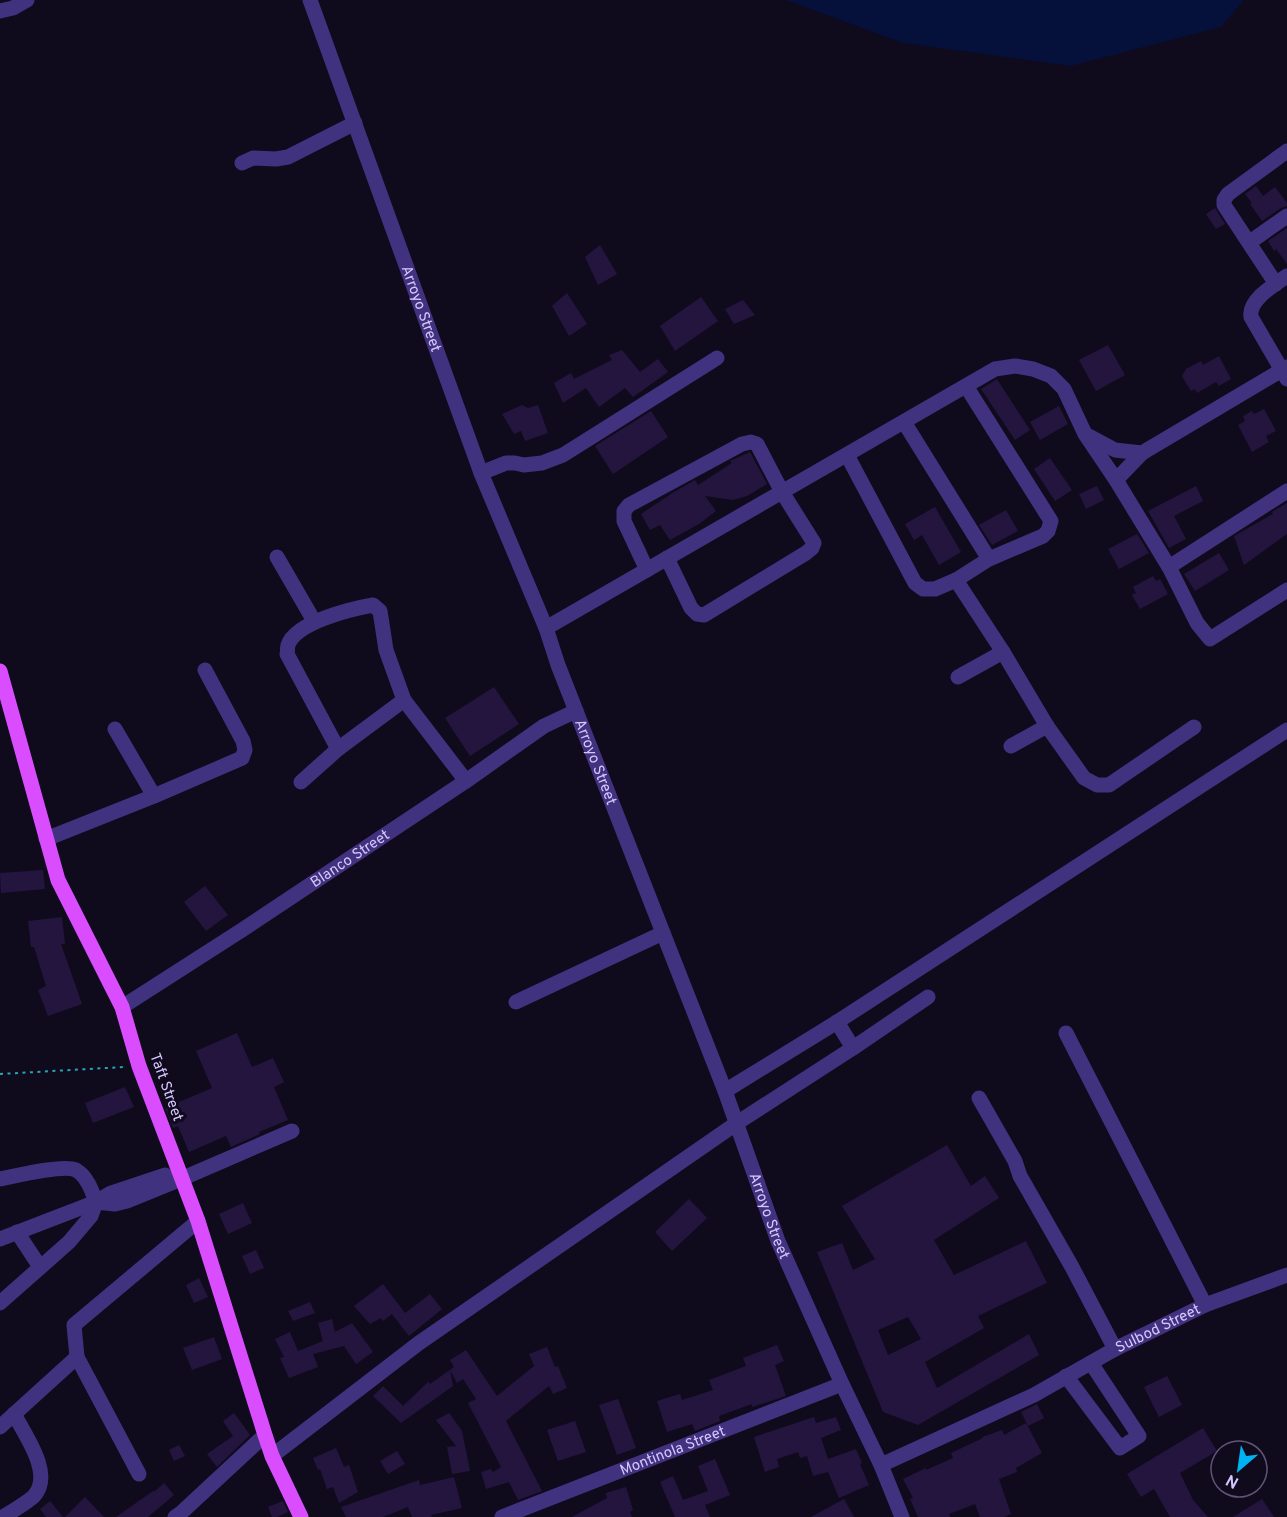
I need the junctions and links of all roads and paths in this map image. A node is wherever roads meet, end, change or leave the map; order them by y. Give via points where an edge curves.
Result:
1 (27, 0) edge
2 (310, 0) edge
3 (0, 11) edge
4 (355, 123) junction
5 (1287, 151) edge
6 (242, 163) dead end
7 (1287, 216) edge
8 (1250, 242) junction
9 (1282, 280) edge
10 (717, 358) dead end
11 (1285, 372) edge
12 (966, 386) junction
13 (904, 422) junction
14 (1085, 434) junction
15 (1142, 453) junction
16 (847, 454) junction
17 (481, 473) junction
18 (1116, 480) junction
19 (1287, 491) edge
20 (782, 492) junction
21 (277, 557) dead end
22 (667, 558) junction
23 (990, 559) junction
24 (1168, 567) junction
25 (647, 570) junction
26 (956, 580) junction
27 (1287, 590) edge
28 (314, 621) junction
29 (546, 628) junction
30 (1003, 652) junction
31 (206, 670) dead end
32 (0, 671) edge
33 (958, 677) dead end
34 (404, 700) junction
35 (576, 711) junction
36 (1047, 726) junction
37 (1194, 727) dead end
38 (115, 729) dead end
39 (1287, 730) edge
40 (1011, 746) dead end
41 (338, 749) junction
42 (466, 781) junction
43 (302, 782) dead end
44 (154, 796) junction
45 (46, 839) junction
46 (663, 933) junction
47 (928, 997) dead end
48 (516, 1002) dead end
49 (122, 1007) junction
50 (837, 1022) junction
51 (1066, 1033) dead end
52 (853, 1048) junction
53 (138, 1066) junction
54 (0, 1074) edge
55 (725, 1091) junction
56 (979, 1098) dead end
57 (737, 1123) junction
58 (292, 1131) dead end
59 (180, 1175) junction
60 (0, 1179) edge
61 (96, 1202) junction
62 (198, 1221) junction
63 (17, 1232) junction
64 (0, 1239) edge
65 (40, 1267) junction
66 (1287, 1275) edge
67 (0, 1303) edge
68 (1205, 1305) junction
69 (1115, 1349) junction
70 (77, 1357) junction
71 (1091, 1363) junction
72 (1066, 1376) junction
73 (842, 1384) junction
74 (14, 1414) junction
75 (0, 1427) edge
76 (265, 1435) junction
77 (273, 1456) junction
78 (881, 1466) junction
79 (139, 1474) dead end
80 (3, 1517) edge
81 (175, 1517) edge
82 (301, 1517) edge
83 (502, 1517) edge
84 (902, 1517) edge

1 - 3 street
2 - 4 street, Arroyo Street
4 - 6 street via 288,157 253,158
4 - 17 street, Arroyo Street
5 - 8 street via 1224,200
7 - 8 street
8 - 9 street
9 - 11 street via 1253,303 1250,310
10 - 17 street via 563,455 542,463 506,463
11 - 15 street
12 - 13 street
12 - 14 street via 995,369 1015,366 1051,376 1064,389
12 - 23 street via 1050,521 1043,536
13 - 16 street
13 - 23 street
14 - 15 street via 1115,450
14 - 18 street
15 - 18 street
16 - 20 street
16 - 26 street via 915,583 923,589 935,589
17 - 29 street, Arroyo Street
18 - 24 street
19 - 24 street
20 - 22 street
20 - 22 street via 814,543 812,548 704,615 691,608
20 - 25 street via 757,444 751,442 629,506 624,511 624,520
21 - 28 street
22 - 25 street
23 - 26 street
24 - 27 street via 1197,623 1210,639
25 - 29 street
26 - 30 street
28 - 34 street via 372,605 380,611 386,650
28 - 41 street via 288,644 287,654
29 - 35 street, Arroyo Street
30 - 33 street
30 - 36 street
31 - 44 street via 243,741 242,758
32 - 45 main road, Taft Street
34 - 41 street
34 - 42 street
35 - 42 street, Blanco Street via 544,726
35 - 46 street, Arroyo Street
36 - 37 street via 1084,778 1097,785 1109,785
36 - 40 street
38 - 44 street
39 - 50 street
41 - 43 street
42 - 49 street, Blanco Street
44 - 45 street
45 - 49 main road, Taft Street via 58,880
46 - 48 street
46 - 55 street, Arroyo Street
47 - 52 street
49 - 53 main road, Taft Street
50 - 52 street
50 - 55 street
51 - 68 street
52 - 57 street
53 - 54 path
53 - 59 main road, Taft Street
55 - 57 street, Arroyo Street
56 - 69 street
57 - 73 street, Arroyo Street via 778,1241
57 - 77 street via 420,1343
58 - 59 street
59 - 61 street via 127,1201
59 - 62 main road, Taft Street
60 - 61 street via 59,1168 76,1170 87,1181
61 - 63 street
61 - 65 street via 91,1216 69,1242
62 - 70 street via 74,1325
62 - 76 main road, Taft Street
63 - 64 street
63 - 65 street
65 - 67 street
66 - 68 street, Sulbod Street
68 - 69 street, Sulbod Street
69 - 71 street, Sulbod Street
70 - 74 street
70 - 79 street
71 - 72 street, Sulbod Street
71 - 72 street via 1139,1436 1120,1448
72 - 78 street, Sulbod Street via 1034,1395
73 - 78 street, Arroyo Street
73 - 83 street, Montinola Street
74 - 75 street
74 - 80 street via 39,1459 40,1483 34,1496
76 - 77 main road, Taft Street
76 - 81 street
77 - 82 main road, Taft Street
78 - 84 street, Arroyo Street

